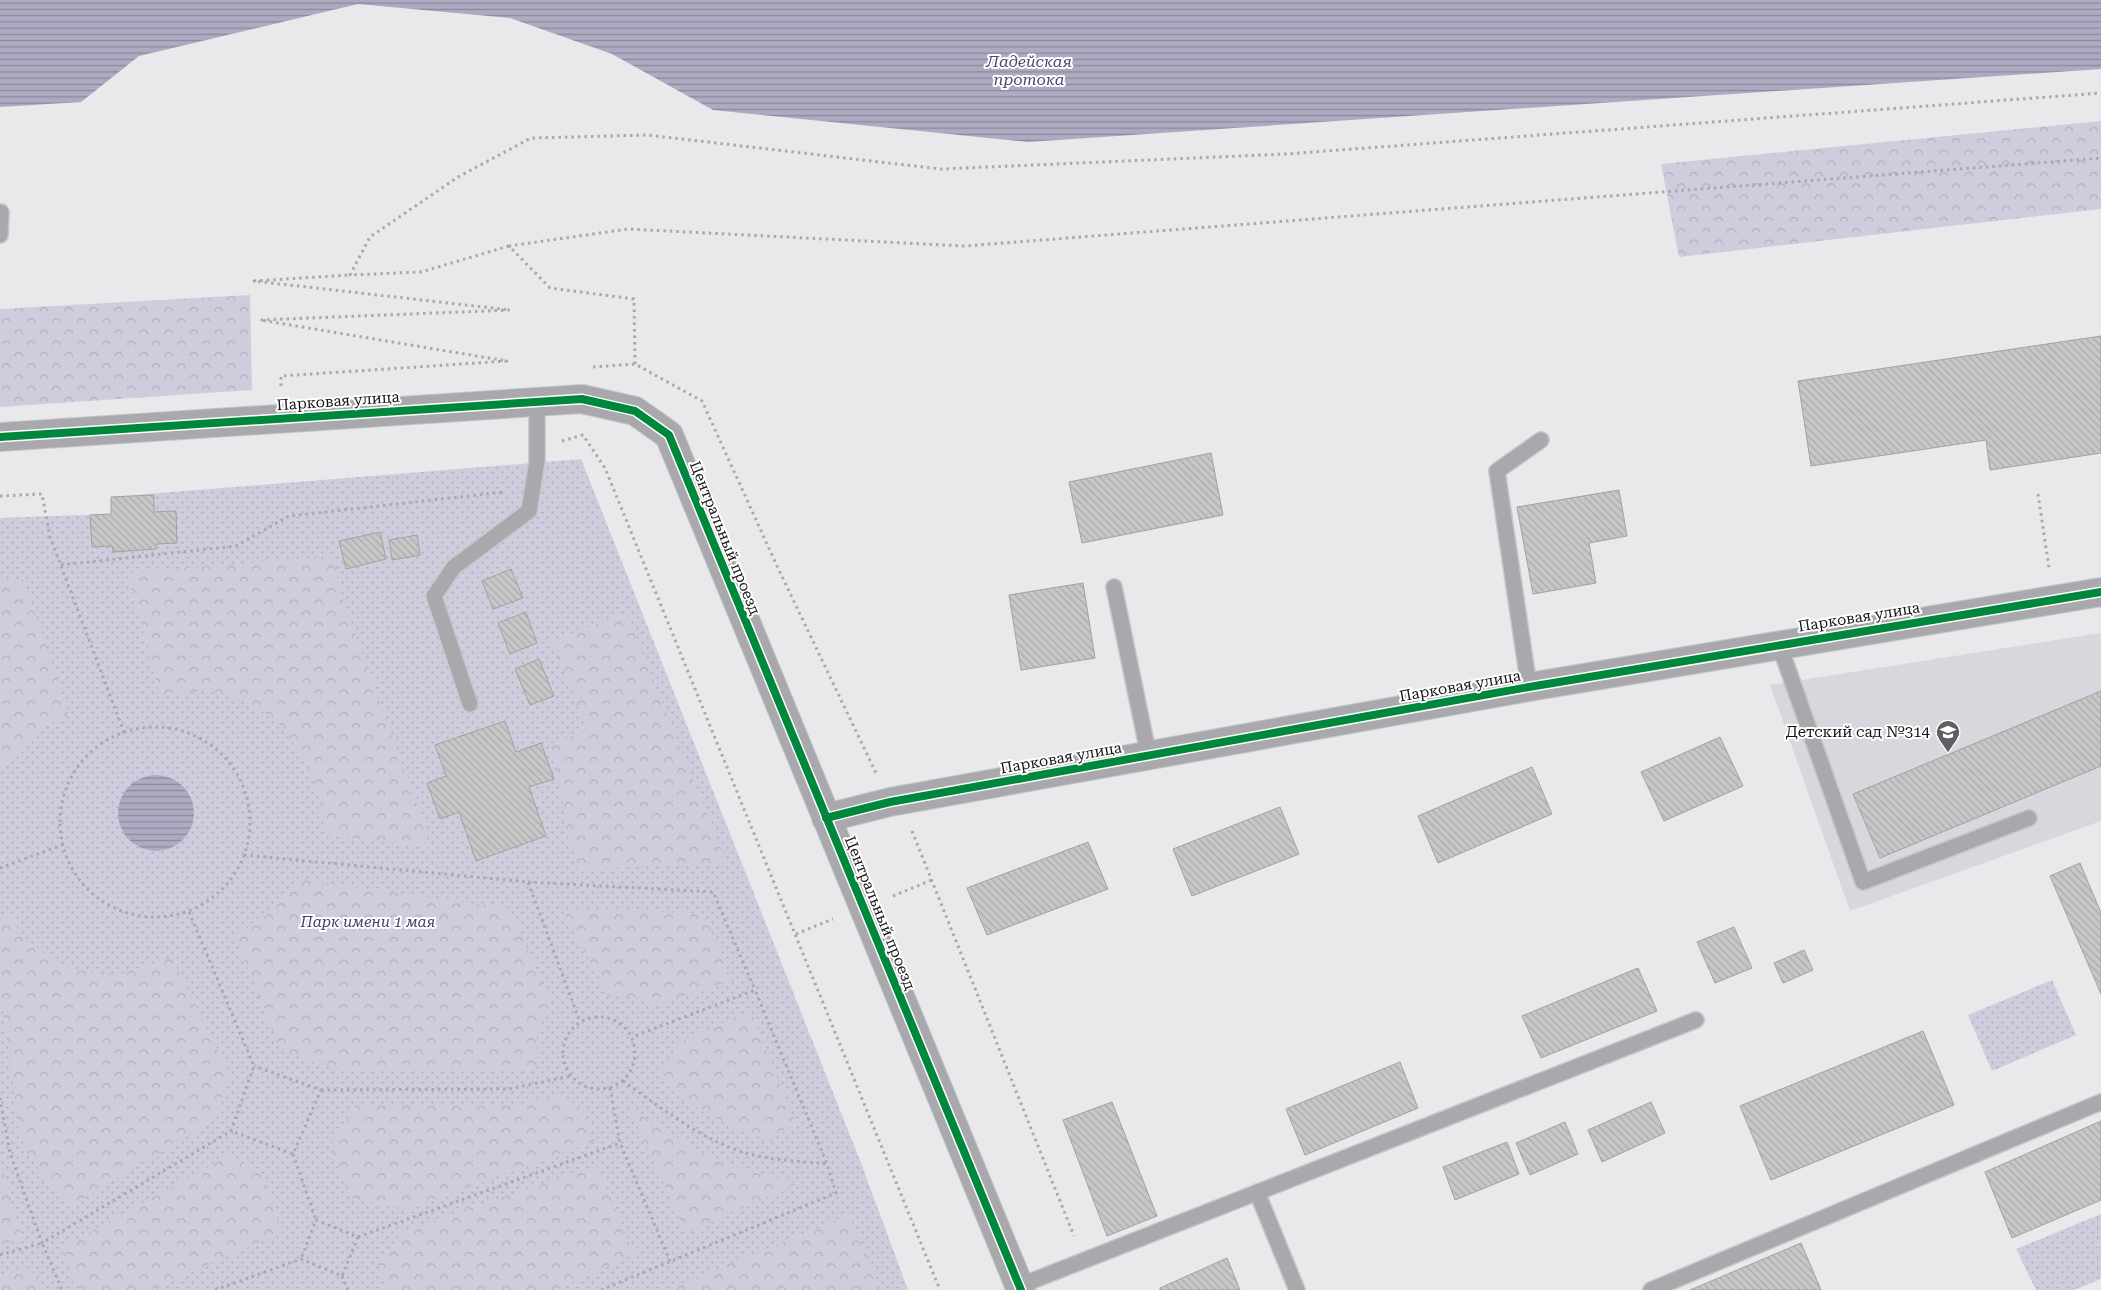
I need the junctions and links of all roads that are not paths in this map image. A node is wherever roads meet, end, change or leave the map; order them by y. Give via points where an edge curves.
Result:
1 (1, 212) dead end
2 (0, 235) edge
3 (537, 402) junction
4 (669, 434) joint
5 (0, 437) edge
6 (1541, 440) dead end
7 (1114, 587) dead end
8 (2101, 592) edge
9 (1779, 644) junction
10 (1528, 687) junction
11 (470, 704) dead end
12 (1149, 757) junction
13 (826, 818) junction
14 (2029, 818) dead end
15 (1696, 1020) dead end
16 (2101, 1102) edge
17 (1257, 1192) junction
18 (1020, 1288) edge
19 (1296, 1290) edge
20 (1651, 1290) edge

1 - 2 lane
3 - 4 street, Парковая улица via 582,399 636,411
3 - 5 street, Парковая улица
3 - 11 lane via 538,448 529,511 454,567 434,596
4 - 13 street, Центральный проезд
6 - 10 lane via 1497,471
7 - 12 lane
8 - 9 street, Парковая улица
9 - 10 street, Парковая улица
9 - 14 lane via 1863,882
10 - 12 street, Парковая улица
12 - 13 street, Парковая улица via 890,802
13 - 18 street, Центральный проезд
15 - 17 lane
16 - 20 lane
17 - 18 lane
17 - 19 lane

